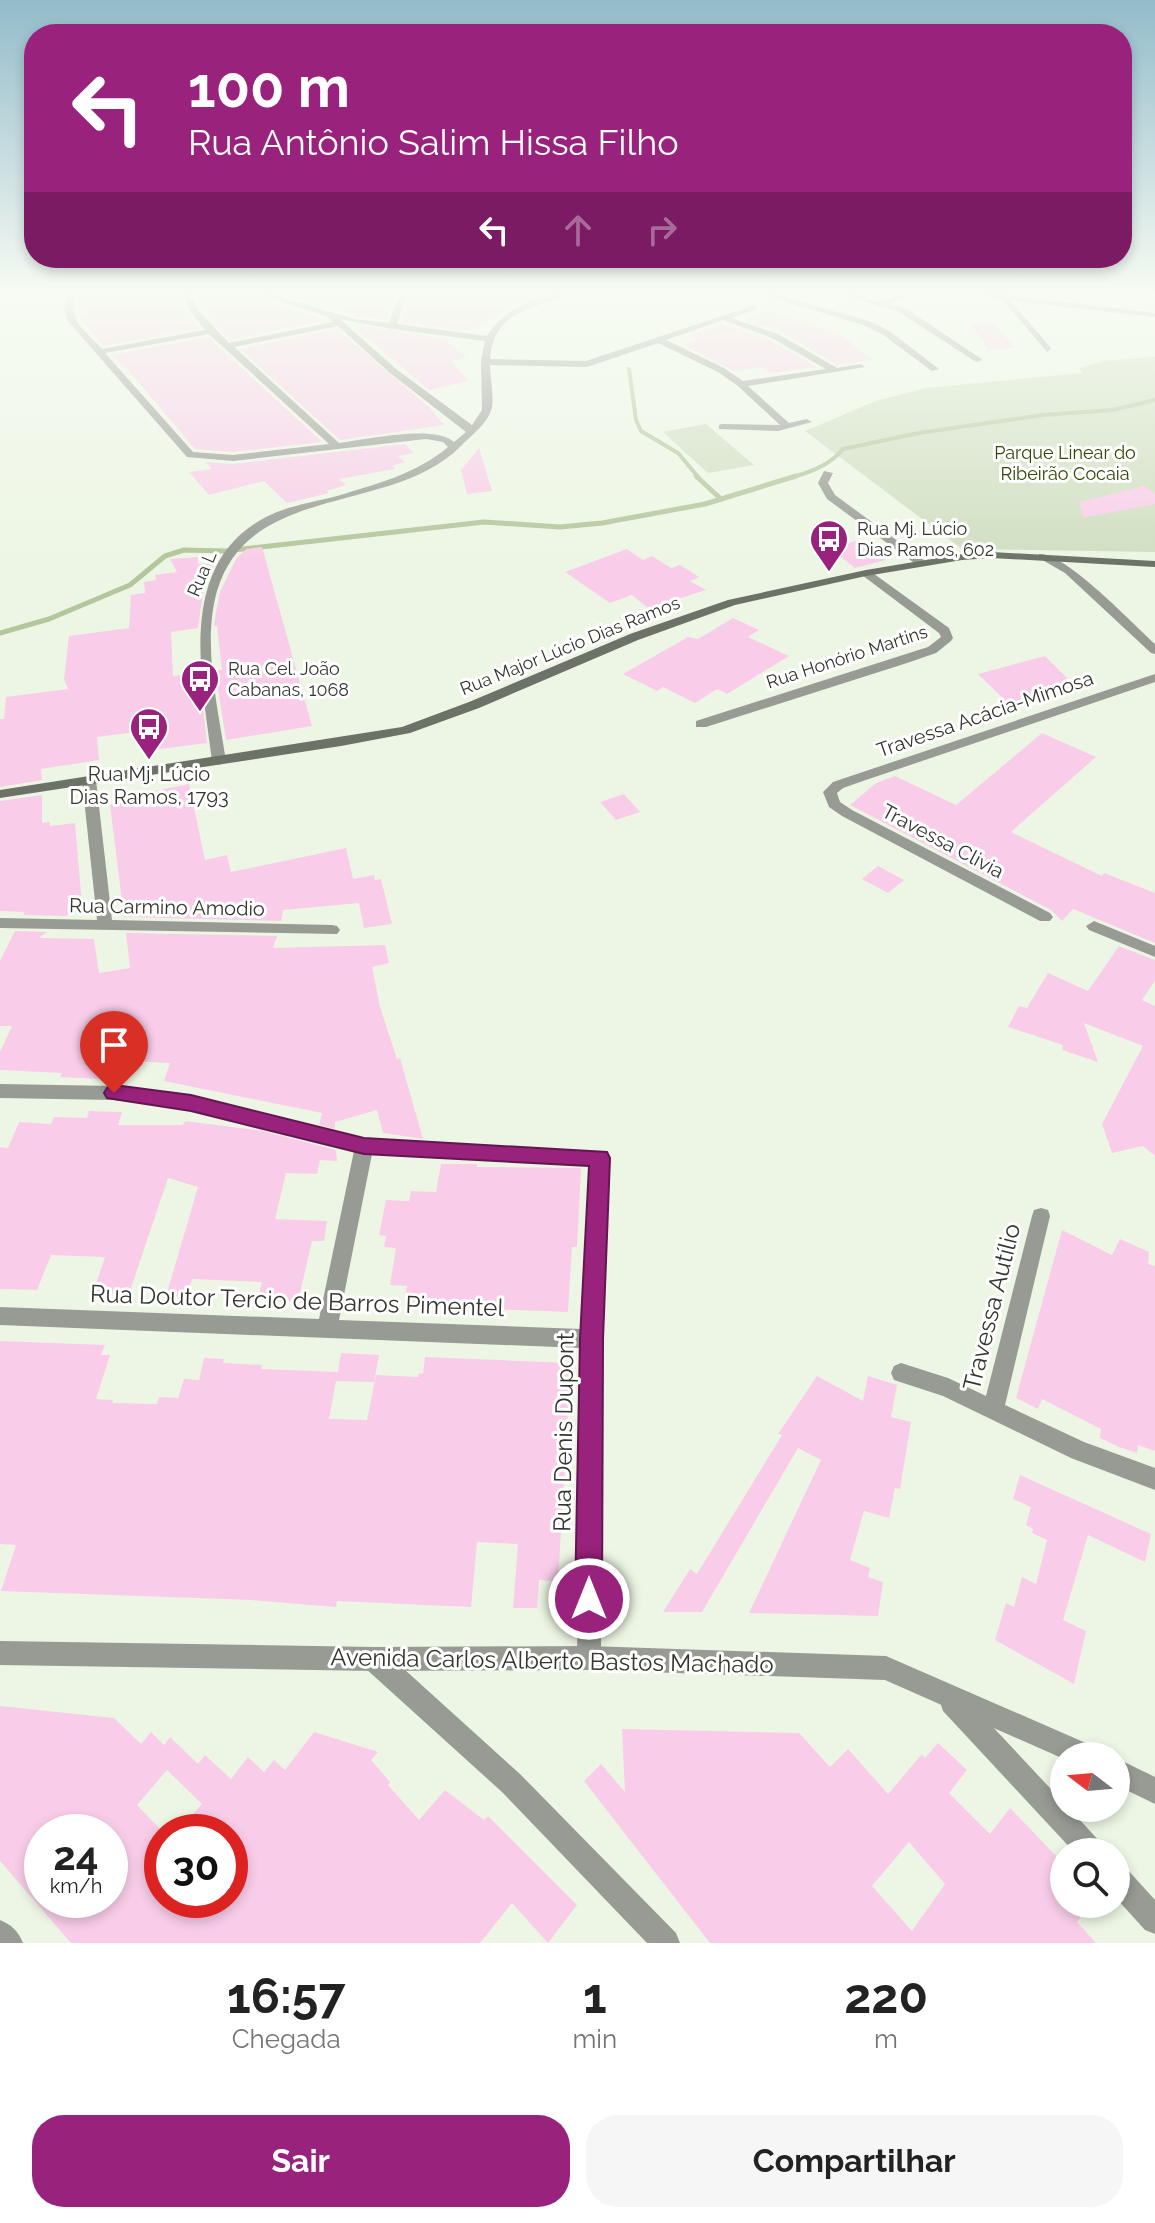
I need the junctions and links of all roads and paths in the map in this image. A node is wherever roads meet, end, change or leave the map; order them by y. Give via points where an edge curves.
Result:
1 (125, 382) edge
2 (267, 382) edge
3 (411, 382) edge
4 (486, 382) edge
5 (737, 382) edge
6 (756, 382) edge
7 (741, 384) junction
8 (807, 422) dead end
9 (722, 427) dead end
10 (788, 427) junction
11 (473, 430) junction
12 (337, 446) junction
13 (455, 448) junction
14 (828, 473) dead end
15 (1043, 556) junction
16 (1078, 559) junction
17 (921, 563) junction
18 (1155, 564) edge
19 (1069, 571) junction
20 (866, 573) junction
21 (1155, 650) edge
22 (1155, 678) edge
23 (701, 724) dead end
24 (219, 761) junction
25 (89, 780) junction
26 (830, 792) joint
27 (0, 794) edge
28 (1045, 917) dead end
29 (0, 923) edge
30 (105, 926) junction
31 (1094, 926) dead end
32 (332, 930) dead end
33 (1155, 952) edge
34 (0, 1091) edge
35 (364, 1146) junction
36 (1041, 1216) dead end
37 (0, 1316) edge
38 (327, 1328) junction
39 (591, 1339) junction
40 (901, 1373) dead end
41 (993, 1410) junction
42 (1155, 1479) edge
43 (0, 1653) edge
44 (589, 1658) junction
45 (374, 1659) junction
46 (939, 1689) junction
47 (1055, 1742) edge
48 (1130, 1778) edge
49 (1155, 1791) edge
50 (1079, 1838) edge
51 (1130, 1893) edge
52 (1155, 1920) edge
53 (0, 1934) edge
54 (9, 1943) edge
55 (666, 1943) edge

1 - 12 street via 190,455 233,458
2 - 12 street
3 - 11 street
4 - 11 street via 487,410
5 - 7 street
6 - 7 street
7 - 10 street
8 - 10 street
9 - 10 street
11 - 13 street
12 - 13 street via 426,436
13 - 24 street, Rua L via 411,475 271,518 232,550 209,594 205,618
14 - 17 street via 823,483 831,497
15 - 16 main road, Rua Major Lúcio Dias Ramos
15 - 17 main road, Rua Major Lúcio Dias Ramos
15 - 19 street
16 - 18 main road, Rua Major Lúcio Dias Ramos
16 - 19 street
17 - 20 main road, Rua Major Lúcio Dias Ramos
19 - 21 street
20 - 23 street, Rua Honório Martins via 945,631 942,644
20 - 24 main road, Rua Major Lúcio Dias Ramos via 732,602 405,730
22 - 26 street, Travessa Acácia-Mimosa
24 - 25 main road, Rua Major Lúcio Dias Ramos
25 - 27 main road, Rua Major Lúcio Dias Ramos
25 - 30 street
26 - 28 street, Travessa Clivia via 834,804 847,813
29 - 30 street, Rua Carmino Amodio
30 - 32 street, Rua Carmino Amodio
31 - 33 street
34 - 35 street via 114,1093 191,1103
35 - 38 street
35 - 39 street, Rua Denis Dupont via 600,1158
36 - 41 street, Travessa Autílio
37 - 38 street, Rua Doutor Tercio de Barros Pimentel
38 - 39 street, Rua Doutor Tercio de Barros Pimentel
39 - 44 street, Rua Denis Dupont
40 - 41 street
41 - 42 street via 1079,1451
43 - 45 street, Avenida Carlos Alberto Bastos Machado
44 - 45 street, Avenida Carlos Alberto Bastos Machado
44 - 46 street, Avenida Carlos Alberto Bastos Machado via 886,1668
45 - 55 street via 511,1783
46 - 47 street, Avenida Carlos Alberto Bastos Machado
46 - 50 street
48 - 49 street
51 - 52 street
53 - 54 street

